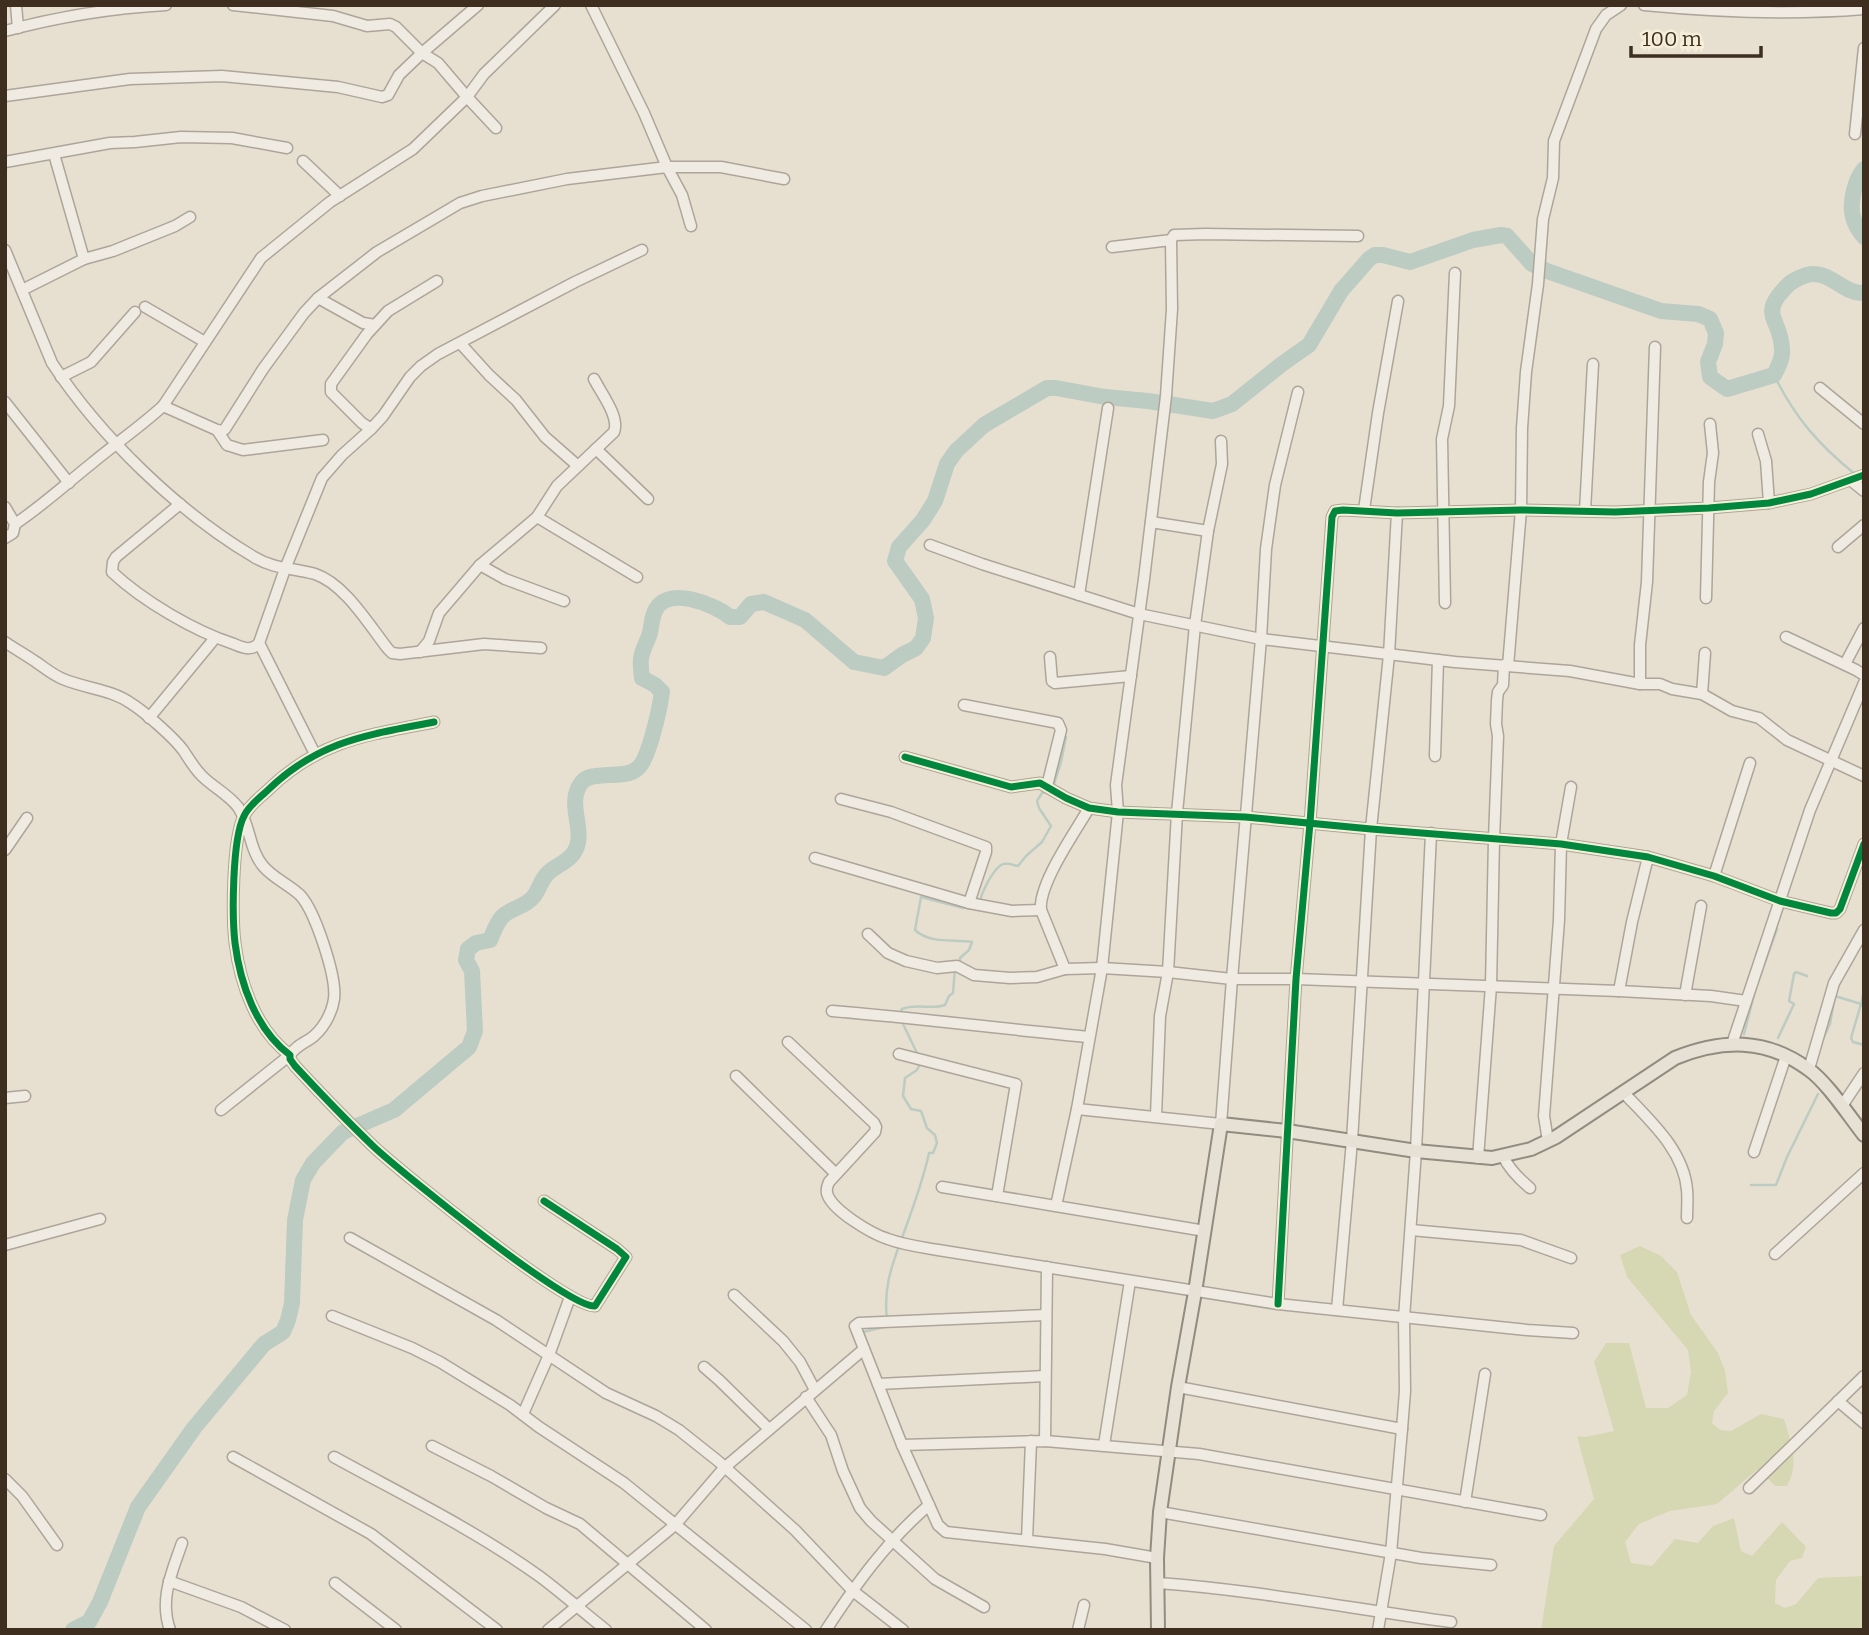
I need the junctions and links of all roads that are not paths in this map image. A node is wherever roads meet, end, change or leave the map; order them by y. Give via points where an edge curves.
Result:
1 (16, 5) edge
2 (166, 5) edge
3 (233, 5) edge
4 (478, 5) edge
5 (555, 5) edge
6 (591, 5) edge
7 (1644, 5) edge
8 (1618, 6) edge
9 (1731, 8) edge
10 (1864, 9) edge
11 (18, 28) junction
12 (5, 31) edge
13 (1864, 48) edge
14 (422, 53) junction
15 (5, 96) edge
16 (467, 97) junction
17 (496, 128) dead end
18 (1856, 134) dead end
19 (287, 148) dead end
20 (54, 154) junction
21 (303, 161) dead end
22 (5, 162) edge
23 (667, 167) junction
24 (784, 179) dead end
25 (340, 196) junction
26 (190, 217) dead end
27 (691, 226) dead end
28 (1358, 236) dead end
29 (1171, 240) junction
30 (1112, 247) dead end
31 (5, 250) edge
32 (642, 250) dead end
33 (84, 259) junction
34 (1455, 272) dead end
35 (437, 281) dead end
36 (22, 290) junction
37 (318, 298) junction
38 (1398, 300) dead end
39 (375, 325) junction
40 (205, 342) junction
41 (460, 343) junction
42 (1655, 347) dead end
43 (1593, 364) dead end
44 (61, 377) junction
45 (593, 379) dead end
46 (1820, 388) dead end
47 (1298, 392) dead end
48 (5, 402) edge
49 (163, 406) junction
50 (1108, 408) dead end
51 (1710, 424) dead end
52 (1864, 424) edge
53 (371, 429) junction
54 (218, 430) junction
55 (1758, 434) dead end
56 (323, 440) dead end
57 (1221, 441) dead end
58 (116, 444) junction
59 (596, 449) junction
60 (578, 466) junction
61 (1864, 475) edge
62 (1853, 480) junction
63 (69, 482) junction
64 (1864, 491) edge
65 (648, 499) dead end
66 (1769, 503) junction
67 (180, 504) junction
68 (5, 507) edge
69 (1709, 508) junction
70 (1364, 510) junction
71 (1521, 510) junction
72 (1650, 511) junction
73 (1444, 512) junction
74 (1585, 512) junction
75 (1397, 513) junction
76 (537, 517) junction
77 (1151, 522) junction
78 (15, 524) junction
79 (1864, 525) edge
80 (1208, 531) junction
81 (5, 538) edge
82 (930, 545) dead end
83 (1838, 547) dead end
84 (480, 565) junction
85 (285, 569) junction
86 (637, 577) dead end
87 (1079, 595) junction
88 (1706, 598) dead end
89 (564, 601) dead end
90 (1445, 603) dead end
91 (1139, 614) junction
92 (1195, 625) junction
93 (1864, 628) edge
94 (1786, 637) dead end
95 (215, 638) junction
96 (1261, 639) junction
97 (5, 642) edge
98 (260, 643) junction
99 (541, 648) dead end
100 (1322, 648) junction
101 (420, 652) junction
102 (1705, 653) dead end
103 (1389, 655) junction
104 (1050, 657) dead end
105 (1438, 660) junction
106 (1845, 664) junction
107 (1506, 665) junction
108 (1864, 675) edge
109 (1131, 676) junction
110 (1864, 683) edge
111 (1640, 684) junction
112 (1702, 694) junction
113 (964, 705) dead end
114 (149, 718) junction
115 (434, 722) dead end
116 (315, 754) junction
117 (1435, 756) dead end
118 (905, 757) dead end
119 (1831, 761) junction
120 (1750, 763) dead end
121 (1864, 776) edge
122 (1047, 786) junction
123 (1571, 787) dead end
124 (841, 799) dead end
125 (1089, 808) junction
126 (1118, 812) junction
127 (1178, 813) junction
128 (243, 817) junction
129 (1245, 817) junction
130 (27, 818) dead end
131 (1310, 822) junction
132 (1371, 829) junction
133 (1431, 833) junction
134 (1494, 839) junction
135 (1561, 844) junction
136 (1864, 844) edge
137 (5, 850) edge
138 (815, 858) dead end
139 (1648, 858) junction
140 (1714, 876) junction
141 (1780, 901) junction
142 (969, 903) junction
143 (1701, 906) dead end
144 (1041, 910) junction
145 (1864, 930) edge
146 (868, 934) dead end
147 (1102, 968) junction
148 (1065, 969) junction
149 (1167, 972) junction
150 (1232, 979) junction
151 (1296, 979) junction
152 (1361, 981) junction
153 (1423, 984) junction
154 (1491, 986) junction
155 (1554, 989) junction
156 (1619, 991) junction
157 (1685, 995) junction
158 (1746, 1001) junction
159 (832, 1011) dead end
160 (1089, 1037) junction
161 (788, 1042) dead end
162 (1732, 1044) junction
163 (899, 1054) dead end
164 (290, 1055) junction
165 (1786, 1056) junction
166 (1809, 1069) junction
167 (1864, 1073) edge
168 (736, 1076) dead end
169 (1623, 1092) junction
170 (25, 1096) dead end
171 (5, 1098) edge
172 (1842, 1106) junction
173 (1077, 1109) junction
174 (221, 1111) dead end
175 (1156, 1116) junction
176 (1222, 1124) junction
177 (1287, 1131) junction
178 (1864, 1135) edge
179 (1548, 1140) junction
180 (1352, 1141) junction
181 (1416, 1151) junction
182 (1754, 1152) dead end
183 (1503, 1156) junction
184 (1478, 1158) junction
185 (1864, 1173) edge
186 (836, 1174) junction
187 (942, 1187) dead end
188 (1530, 1188) dead end
189 (997, 1196) junction
190 (544, 1201) dead end
191 (1056, 1206) junction
192 (1687, 1218) dead end
193 (100, 1219) dead end
194 (1410, 1230) junction
195 (1205, 1231) junction
196 (350, 1238) dead end
197 (5, 1245) edge
198 (1775, 1254) dead end
199 (1572, 1258) dead end
200 (1047, 1267) junction
201 (1129, 1282) junction
202 (1195, 1292) junction
203 (734, 1295) dead end
204 (570, 1297) junction
205 (1278, 1304) junction
206 (1336, 1310) junction
207 (1046, 1315) junction
208 (332, 1316) dead end
209 (1404, 1318) junction
210 (1573, 1333) dead end
211 (864, 1349) junction
212 (549, 1354) junction
213 (704, 1367) dead end
214 (1485, 1374) dead end
215 (1045, 1376) junction
216 (1864, 1376) edge
217 (878, 1384) junction
218 (1178, 1387) junction
219 (815, 1390) junction
220 (806, 1398) junction
221 (1838, 1401) junction
222 (523, 1414) junction
223 (1864, 1423) edge
224 (769, 1429) junction
225 (1402, 1429) junction
226 (1031, 1441) junction
227 (1045, 1441) junction
228 (902, 1445) junction
229 (1104, 1445) junction
230 (432, 1446) dead end
231 (1168, 1451) junction
232 (233, 1457) dead end
233 (334, 1457) dead end
234 (724, 1468) junction
235 (5, 1479) edge
236 (1749, 1488) dead end
237 (1398, 1489) junction
238 (1465, 1502) junction
239 (929, 1505) junction
240 (1160, 1512) junction
241 (1541, 1515) dead end
242 (675, 1525) junction
243 (1027, 1540) junction
244 (892, 1541) junction
245 (182, 1543) dead end
246 (57, 1545) dead end
247 (1391, 1553) junction
248 (1157, 1558) junction
249 (626, 1564) junction
250 (1492, 1565) dead end
251 (169, 1581) junction
252 (335, 1583) dead end
253 (1158, 1583) junction
254 (853, 1591) junction
255 (1084, 1605) dead end
256 (576, 1606) junction
257 (984, 1607) dead end
258 (1382, 1613) junction
259 (1451, 1622) dead end
260 (170, 1630) edge
261 (285, 1630) edge
262 (396, 1630) edge
263 (497, 1630) edge
264 (548, 1630) edge
265 (606, 1630) edge
266 (706, 1630) edge
267 (806, 1630) edge
268 (826, 1630) edge
269 (903, 1630) edge
270 (1078, 1630) edge
271 (1158, 1630) edge
272 (1378, 1630) edge

1 - 11 street
2 - 11 street
3 - 14 street via 333,16 367,26 390,24
4 - 14 street
5 - 16 street via 484,74
6 - 23 street
7 - 9 street via 1708,11
8 - 71 street via 1596,29 1552,149 1554,167 1543,219 1526,372
9 - 10 street
11 - 12 street
13 - 18 street
14 - 15 street via 382,97 338,87 222,76 130,79
14 - 16 street via 438,63
16 - 17 street
16 - 25 street via 409,152
19 - 20 street via 232,138 181,137
20 - 22 street
20 - 33 street
21 - 25 street
23 - 24 street via 721,167
23 - 27 street
23 - 37 street via 566,179 460,203 377,252
25 - 40 street via 261,258
26 - 33 street
28 - 29 street via 1205,234 1174,235
29 - 30 street
29 - 77 street via 1166,396
31 - 36 street
32 - 41 street
33 - 36 street
34 - 73 street via 1449,406 1442,439
35 - 39 street via 388,311
36 - 44 street
37 - 39 street
37 - 54 street via 263,369 225,429
38 - 70 street
39 - 53 street via 330,387
40 - 44 street via 140,310 91,362
40 - 49 street
41 - 53 street via 410,377
41 - 60 street via 545,437
42 - 72 street
43 - 74 street
44 - 58 street
45 - 59 street via 616,423 614,432
46 - 52 street
47 - 96 street via 1273,497
48 - 63 street
49 - 54 street
49 - 58 street
50 - 87 street
51 - 69 street
53 - 85 street via 322,478
54 - 56 street via 227,445 243,450
55 - 66 street via 1766,461
57 - 80 street via 1222,464
58 - 63 street
58 - 67 street
59 - 60 street
59 - 65 street
60 - 76 street via 557,486
61 - 62 street
62 - 64 street
62 - 66 street
63 - 78 street
66 - 69 street
67 - 85 street via 256,559
67 - 95 street via 116,557 113,572 166,611
68 - 78 street
69 - 72 street
69 - 88 street
70 - 75 street
70 - 100 street via 1335,511 1332,517
71 - 73 street
71 - 74 street
71 - 107 street
72 - 74 street
72 - 111 street
73 - 75 street
73 - 90 street
75 - 103 street
76 - 84 street
76 - 86 street
77 - 80 street
77 - 91 street
78 - 81 street via 13,533
79 - 83 street
80 - 92 street
82 - 87 street
84 - 89 street
84 - 101 street via 439,613
85 - 98 street
85 - 101 street via 316,575 338,588 392,653
87 - 91 street
91 - 92 street
91 - 109 street
92 - 96 street
92 - 127 street
93 - 106 street
94 - 106 street
95 - 98 street via 250,648
95 - 114 street
96 - 100 street
96 - 129 street
97 - 114 street via 53,674 117,694
98 - 116 street
99 - 101 street via 484,644
100 - 103 street
100 - 131 street
102 - 112 street
103 - 105 street
103 - 132 street
104 - 109 street via 1055,683
105 - 107 street
105 - 117 street
106 - 108 street
107 - 111 street
107 - 134 street via 1497,700
109 - 126 street via 1116,785
110 - 119 street
111 - 112 street
112 - 119 street via 1732,711 1759,718 1787,740
113 - 122 street via 1058,723 1061,730
114 - 128 street
115 - 116 street via 355,738
116 - 128 street via 273,785
118 - 122 street via 1011,787
119 - 121 street
119 - 141 street
120 - 140 street
122 - 125 street
123 - 135 street
124 - 142 street via 986,847
125 - 126 street
125 - 144 street via 1048,880
126 - 127 street
126 - 147 street
127 - 129 street
127 - 149 street
128 - 164 street via 235,865 237,961 255,1012
128 - 164 street via 261,864 298,893 312,912 334,984 333,1006 320,1030
129 - 131 street
129 - 150 street
130 - 137 street
131 - 132 street
131 - 151 street
132 - 133 street
132 - 152 street
133 - 134 street
133 - 153 street
134 - 135 street
134 - 154 street
135 - 139 street
135 - 155 street
136 - 141 street via 1839,912
138 - 142 street
139 - 140 street
139 - 156 street
140 - 141 street
141 - 158 street
142 - 144 street via 1012,911
143 - 157 street
144 - 148 street
145 - 166 street via 1834,983
146 - 148 street via 888,953 906,961 937,968 957,966 974,975 1037,977
147 - 148 street
147 - 149 street
147 - 160 street
149 - 150 street
149 - 175 street via 1160,1016
150 - 151 street
150 - 176 street
151 - 152 street
151 - 177 street
152 - 153 street
152 - 180 street
153 - 154 street
153 - 181 street
154 - 155 street
154 - 184 street
155 - 156 street
155 - 179 street via 1544,1116
156 - 157 street
157 - 158 street
158 - 162 street
159 - 160 street
160 - 173 street
161 - 186 street via 876,1127
162 - 165 main road via 1770,1048
162 - 169 main road via 1713,1045 1675,1058
163 - 189 street via 1016,1084
164 - 174 street
164 - 204 street via 295,1066 393,1163
165 - 166 main road
165 - 182 street
166 - 172 main road
167 - 172 street
168 - 186 street
169 - 179 main road
169 - 192 street via 1681,1164
170 - 171 street
172 - 178 main road
173 - 175 street
173 - 191 street
175 - 176 street
176 - 177 main road
176 - 195 main road
177 - 180 main road
177 - 205 street
179 - 183 main road
180 - 181 main road
180 - 206 street
181 - 184 main road
181 - 194 street
183 - 184 main road
183 - 188 street
185 - 198 street
186 - 200 street via 827,1195 844,1213 879,1236
187 - 189 street
189 - 191 street
190 - 204 street via 626,1257 595,1306
191 - 195 street
193 - 197 street
194 - 199 street via 1521,1240
194 - 209 street
195 - 202 main road
196 - 212 street
200 - 201 street
200 - 207 street
201 - 202 street
201 - 229 street
202 - 205 street
202 - 218 main road
203 - 219 street via 783,1341
204 - 212 street
205 - 206 street
206 - 209 street
207 - 211 street via 859,1323 855,1326
207 - 215 street
208 - 222 street via 430,1357
209 - 210 street
209 - 225 street
211 - 217 street
211 - 219 street
212 - 222 street
212 - 234 street via 606,1392 679,1430
213 - 224 street
214 - 238 street
215 - 217 street
215 - 227 street
216 - 221 street
217 - 228 street
218 - 225 street
218 - 231 main road
219 - 220 street
220 - 224 street
220 - 244 street via 831,1435 860,1508
221 - 223 street
221 - 236 street
222 - 242 street via 624,1483
224 - 234 street
225 - 237 street
226 - 227 street
226 - 228 street
226 - 243 street
227 - 229 street
228 - 239 street
229 - 231 street
230 - 249 street via 580,1524
231 - 237 street
231 - 240 main road
232 - 263 street via 371,1534
233 - 256 street via 472,1533 540,1576
234 - 242 street
234 - 254 street via 795,1530
235 - 246 street
237 - 238 street
237 - 247 street
238 - 241 street
239 - 243 street via 946,1532
239 - 244 street
240 - 247 street
240 - 248 main road
242 - 249 street
242 - 267 street
243 - 248 street
244 - 254 street
244 - 257 street via 935,1579
245 - 251 street
247 - 250 street
247 - 258 street
248 - 253 main road
249 - 256 street
249 - 266 street
251 - 260 street via 165,1608
251 - 261 street via 240,1607
252 - 262 street
253 - 258 street
253 - 271 main road
254 - 268 street
254 - 269 street
255 - 270 street
256 - 264 street
256 - 265 street
258 - 259 street
258 - 272 street

